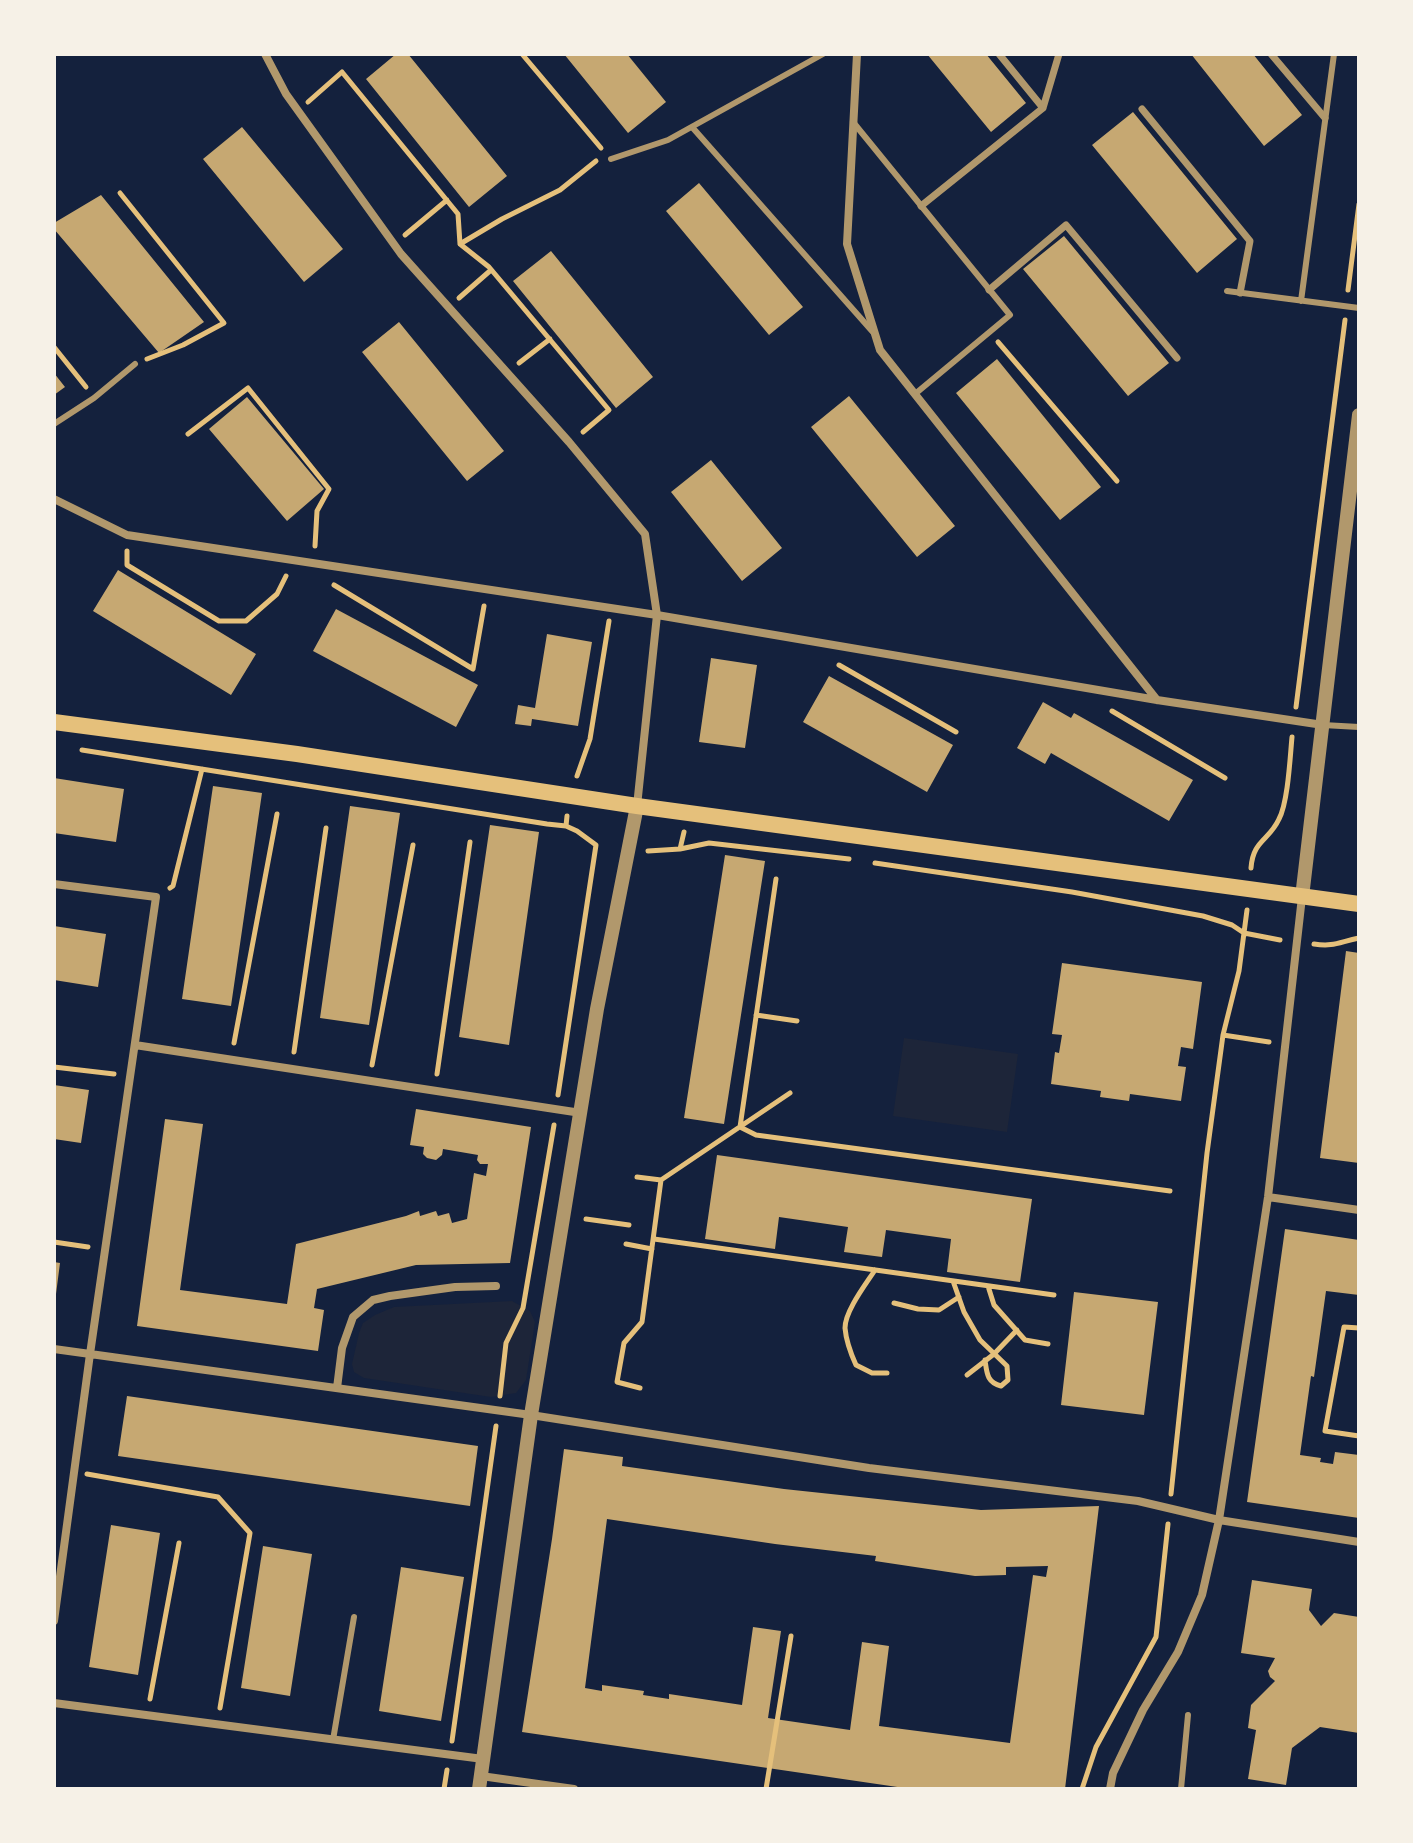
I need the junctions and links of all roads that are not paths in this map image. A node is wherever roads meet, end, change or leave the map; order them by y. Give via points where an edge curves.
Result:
1 (265, 54) edge
2 (823, 54) edge
3 (857, 54) edge
4 (999, 54) edge
5 (1059, 54) edge
6 (1271, 54) edge
7 (1334, 54) edge
8 (1043, 108) junction
9 (1142, 109) dead end
10 (1325, 118) junction
11 (853, 122) junction
12 (692, 127) junction
13 (611, 159) dead end
14 (921, 206) junction
15 (989, 290) junction
16 (1227, 291) dead end
17 (1240, 293) junction
18 (1301, 301) junction
19 (1359, 308) edge
20 (876, 335) junction
21 (1177, 358) dead end
22 (135, 364) road end
23 (915, 394) junction
24 (1359, 415) edge
25 (54, 424) edge
26 (54, 499) edge
27 (657, 615) junction
28 (1157, 700) junction
29 (54, 722) edge
30 (1323, 725) junction
31 (1359, 727) edge
32 (637, 806) junction
33 (54, 884) edge
34 (1302, 897) junction
35 (1359, 904) edge
36 (135, 1045) junction
37 (581, 1113) junction
38 (1268, 1197) junction
39 (1359, 1210) edge
40 (496, 1286) dead end
41 (54, 1349) edge
42 (90, 1354) junction
43 (337, 1388) junction
44 (531, 1415) junction
45 (1219, 1520) junction
46 (1359, 1542) edge
47 (354, 1617) dead end
48 (54, 1621) edge
49 (54, 1703) edge
50 (1188, 1715) dead end
51 (333, 1740) junction
52 (483, 1759) junction
53 (480, 1782) edge
54 (574, 1789) edge
55 (1110, 1789) edge
56 (1181, 1789) edge

1 - 27 street via 286,94 394,244 645,534
2 - 12 lane
3 - 11 street
4 - 8 street
5 - 8 street
6 - 10 street
7 - 10 lane
8 - 14 street
9 - 17 street via 1250,241
10 - 18 lane
11 - 14 lane
11 - 20 street via 847,244
12 - 13 lane
12 - 20 lane
14 - 15 lane
15 - 21 street via 1066,225
15 - 23 lane via 1010,315
16 - 17 lane
17 - 18 lane
18 - 19 lane
20 - 23 street via 880,350
22 - 25 lane
23 - 28 street
24 - 30 street
26 - 27 street via 127,535
27 - 28 street
27 - 32 street
28 - 30 street
29 - 32 main road
30 - 31 lane
30 - 34 street
32 - 34 main road
32 - 37 street
33 - 36 street via 156,897
34 - 35 main road
34 - 38 street
36 - 37 street
36 - 42 street
37 - 44 street
38 - 39 street
38 - 45 street
40 - 43 street via 373,1300 353,1317
41 - 42 street
42 - 43 street
42 - 48 street
43 - 44 street
44 - 45 street via 869,1468 1138,1501
44 - 52 street
45 - 46 street
45 - 55 street via 1202,1595 1178,1652 1137,1722
47 - 51 lane
49 - 51 street
50 - 56 lane
51 - 52 street
52 - 53 street
53 - 54 street

